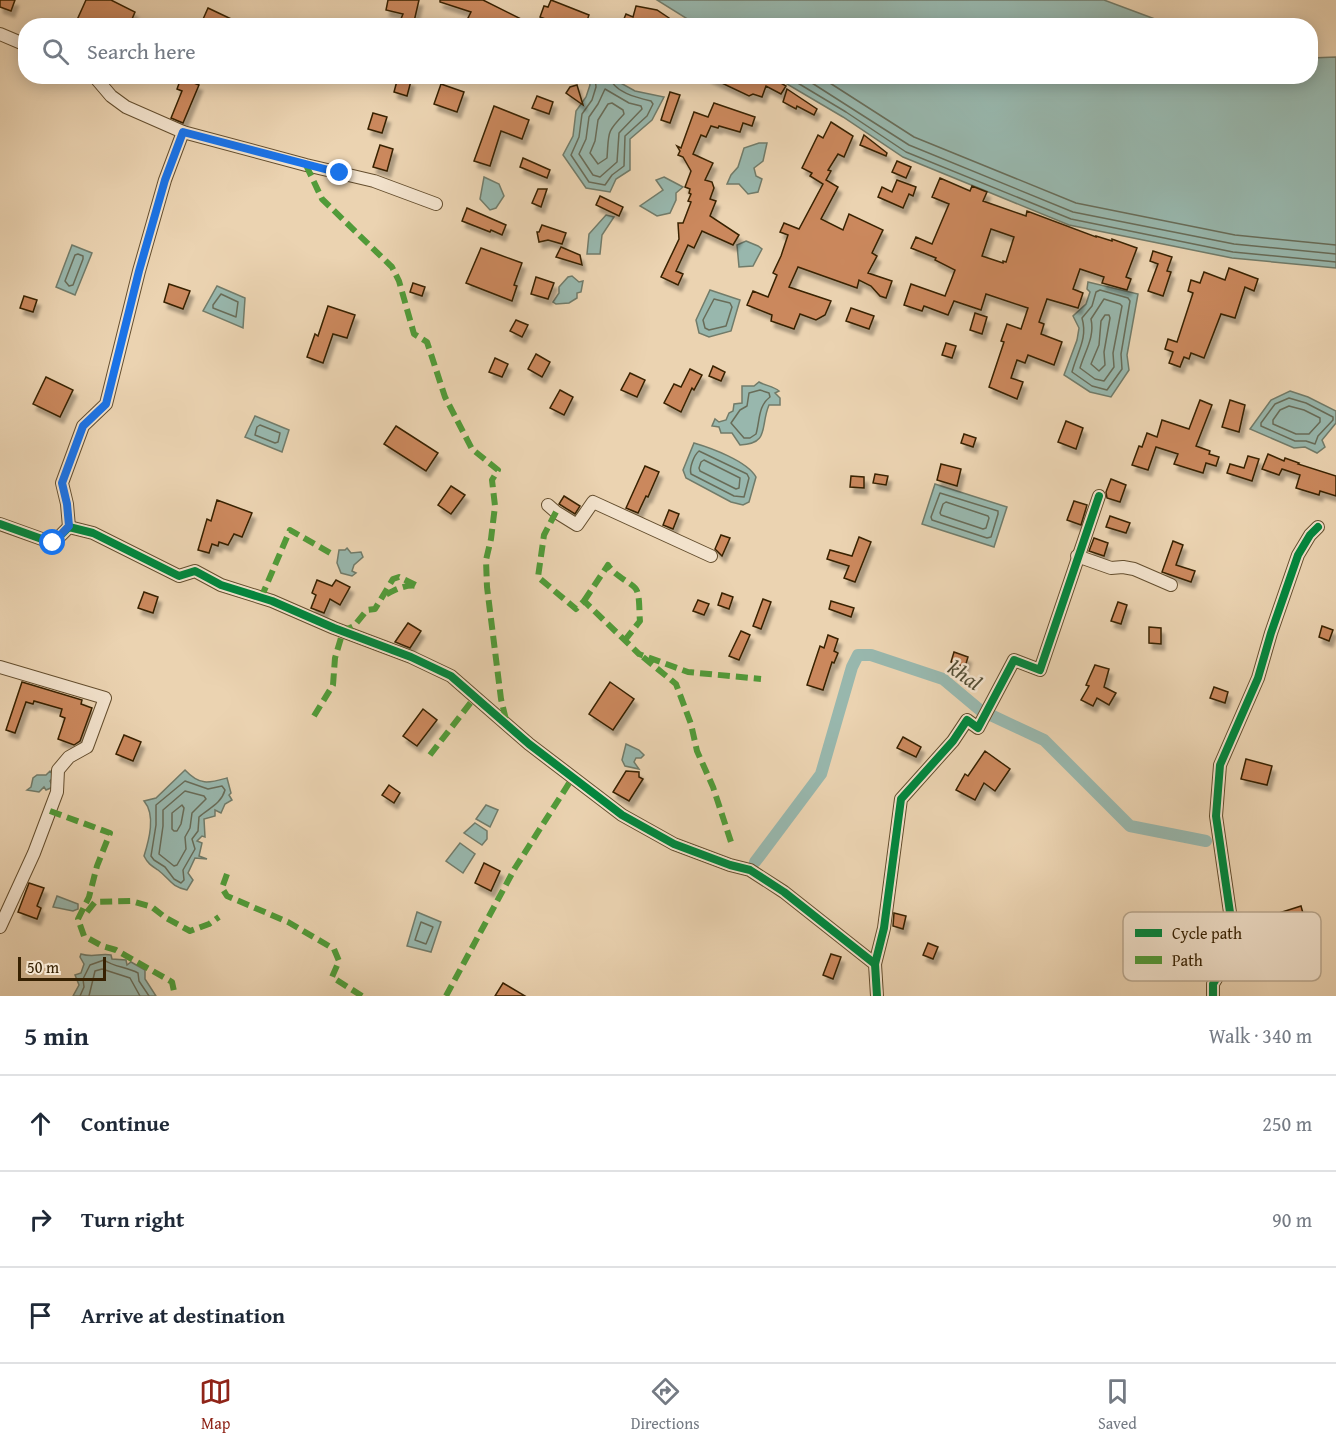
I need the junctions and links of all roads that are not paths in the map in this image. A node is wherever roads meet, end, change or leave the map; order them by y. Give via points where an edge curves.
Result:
1 (0, 34) edge
2 (18, 42) edge
3 (101, 84) edge
4 (183, 132) junction
5 (436, 204) dead end
6 (1099, 496) dead end
7 (548, 505) dead end
8 (0, 524) edge
9 (69, 526) junction
10 (1318, 527) dead end
11 (711, 556) dead end
12 (1077, 556) junction
13 (1172, 585) dead end
14 (0, 667) edge
15 (1229, 912) edge
16 (0, 927) edge
17 (875, 964) junction
18 (1215, 981) edge
19 (877, 996) edge
20 (1213, 996) edge

1 - 2 street
3 - 4 street via 126,107
4 - 5 street via 374,181
4 - 9 street via 145,248 106,404 83,426 62,483
6 - 12 street
7 - 11 street via 577,525 593,502
8 - 9 street via 53,543
9 - 17 street via 93,533 179,576 195,571 221,585 272,601 451,676 529,744 622,815 674,844 750,870
10 - 15 street via 1298,555 1258,678 1220,765 1216,816
12 - 13 street via 1111,568 1134,570
12 - 17 street via 1040,670 1014,660 978,728 967,720 901,799 884,928
14 - 16 street via 105,698 87,747 69,757 58,770 57,792
17 - 19 street
18 - 20 street

